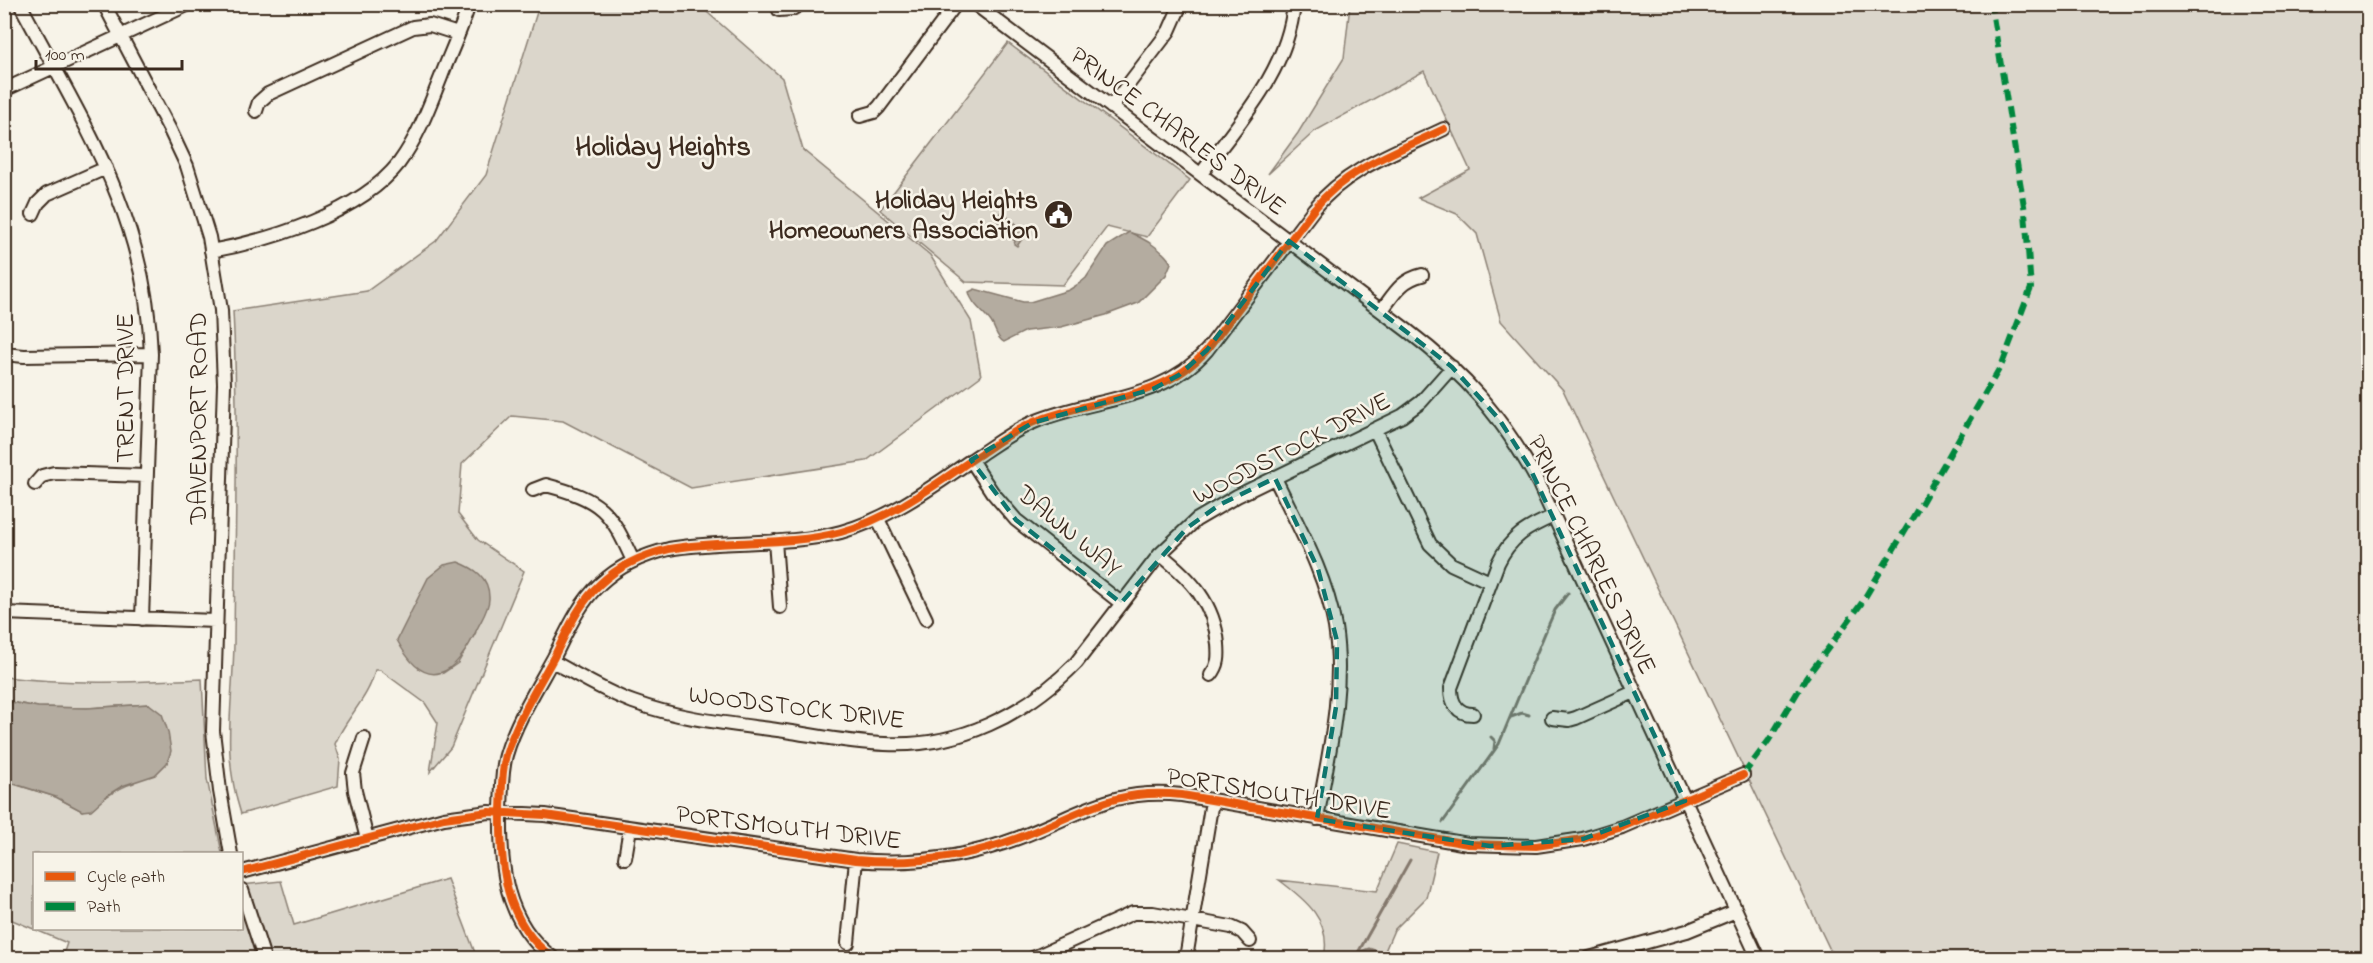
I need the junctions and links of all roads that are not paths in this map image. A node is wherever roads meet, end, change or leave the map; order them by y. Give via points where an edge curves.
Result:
1 (20, 4) edge
2 (104, 4) edge
3 (469, 4) edge
4 (801, 4) edge
5 (956, 4) edge
6 (975, 4) edge
7 (1181, 4) edge
8 (1294, 4) edge
9 (187, 5) edge
10 (779, 10) dead end
11 (458, 34) junction
12 (121, 36) junction
13 (53, 67) junction
14 (4, 90) edge
15 (1111, 107) junction
16 (256, 111) dead end
17 (860, 116) dead end
18 (1444, 129) dead end
19 (106, 168) junction
20 (1201, 174) junction
21 (33, 214) dead end
22 (1289, 242) junction
23 (211, 251) junction
24 (1422, 275) dead end
25 (1382, 310) junction
26 (4, 354) edge
27 (151, 354) junction
28 (1452, 367) junction
29 (1375, 430) junction
30 (971, 460) junction
31 (146, 476) junction
32 (1275, 478) junction
33 (35, 484) dead end
34 (533, 490) dead end
35 (1554, 516) junction
36 (878, 519) junction
37 (775, 541) junction
38 (1160, 554) junction
39 (633, 561) junction
40 (1490, 582) junction
41 (1121, 603) junction
42 (780, 607) dead end
43 (4, 613) edge
44 (142, 619) junction
45 (926, 619) dead end
46 (215, 621) junction
47 (552, 661) junction
48 (1211, 675) dead end
49 (1634, 692) junction
50 (1473, 714) dead end
51 (1552, 718) dead end
52 (364, 738) dead end
53 (1743, 775) dead end
54 (1212, 801) junction
55 (1685, 801) junction
56 (501, 812) junction
57 (1317, 819) junction
58 (630, 828) junction
59 (367, 839) junction
60 (231, 852) edge
61 (625, 858) dead end
62 (856, 860) junction
63 (243, 872) edge
64 (243, 893) edge
65 (1736, 911) junction
66 (1193, 920) junction
67 (1250, 941) dead end
68 (848, 943) dead end
69 (264, 958) edge
70 (553, 958) edge
71 (1033, 958) edge
72 (1186, 958) edge
73 (1588, 958) edge
74 (1758, 958) edge

1 - 13 street, TRENT DRIVE
2 - 12 street, DAVENPORT ROAD
3 - 11 street
4 - 10 street
5 - 17 street via 883,102 874,111
6 - 15 street, PRINCE CHARLES DRIVE
7 - 15 street via 1169,31
8 - 20 street via 1276,68
9 - 12 street
11 - 16 street via 430,25 404,30 268,94
11 - 23 street via 417,133 382,181 358,199 297,227 255,242
12 - 13 street
12 - 23 street, DAVENPORT ROAD via 182,155 200,202
13 - 14 street
13 - 19 street, TRENT DRIVE
15 - 20 street, PRINCE CHARLES DRIVE
18 - 22 street via 1347,177 1319,201
19 - 21 street via 47,194
19 - 27 street, TRENT DRIVE via 137,250
20 - 22 street, PRINCE CHARLES DRIVE
22 - 25 street, PRINCE CHARLES DRIVE
22 - 30 street via 1207,350 1179,375 1153,388 1032,423
23 - 46 street, DAVENPORT ROAD via 225,364
24 - 25 street via 1400,285
25 - 28 street, PRINCE CHARLES DRIVE
26 - 27 street
27 - 31 street, TRENT DRIVE
28 - 29 street, WOODSTOCK DRIVE via 1413,409
28 - 35 street, PRINCE CHARLES DRIVE via 1504,426
29 - 32 street, WOODSTOCK DRIVE
29 - 40 street via 1430,544 1451,564
30 - 36 street
30 - 41 street, DAWN WAY via 1016,520
31 - 33 street via 54,473 42,476
31 - 44 street, TRENT DRIVE
32 - 38 street, WOODSTOCK DRIVE via 1206,513
32 - 57 street via 1318,569 1336,641 1336,707
34 - 39 street via 546,485 600,507 618,529
35 - 40 street via 1528,527 1512,540
35 - 49 street, PRINCE CHARLES DRIVE
36 - 37 street via 828,535
36 - 45 street
37 - 39 street via 677,547
37 - 42 street
38 - 41 street, WOODSTOCK DRIVE
38 - 48 street via 1197,587 1211,612 1219,655
39 - 47 street via 589,595
40 - 50 street via 1451,688 1458,710
41 - 47 street, WOODSTOCK DRIVE via 1076,663 1035,700 978,730 926,742 868,743 671,714 616,695
43 - 44 street
44 - 46 street
46 - 60 street, DAVENPORT ROAD via 213,731
47 - 56 street via 508,748 502,774
49 - 51 street via 1569,720
49 - 55 street, PRINCE CHARLES DRIVE
52 - 59 street via 353,773
53 - 55 street, PORTSMOUTH DRIVE
54 - 57 street, PORTSMOUTH DRIVE
54 - 62 street, PORTSMOUTH DRIVE via 1164,793 1126,795 968,853 903,862
54 - 66 street
55 - 57 street, PORTSMOUTH DRIVE via 1603,833 1536,846 1468,844
55 - 65 street, PRINCE CHARLES DRIVE
56 - 58 street, PORTSMOUTH DRIVE
56 - 59 street, PORTSMOUTH DRIVE via 444,818
56 - 70 street via 502,861 510,900 529,934
58 - 61 street
58 - 62 street, PORTSMOUTH DRIVE
59 - 63 street, PORTSMOUTH DRIVE
62 - 68 street
64 - 69 street
65 - 73 street via 1687,931
65 - 74 street, PRINCE CHARLES DRIVE
66 - 67 street via 1237,929
66 - 71 street via 1133,913
66 - 72 street

